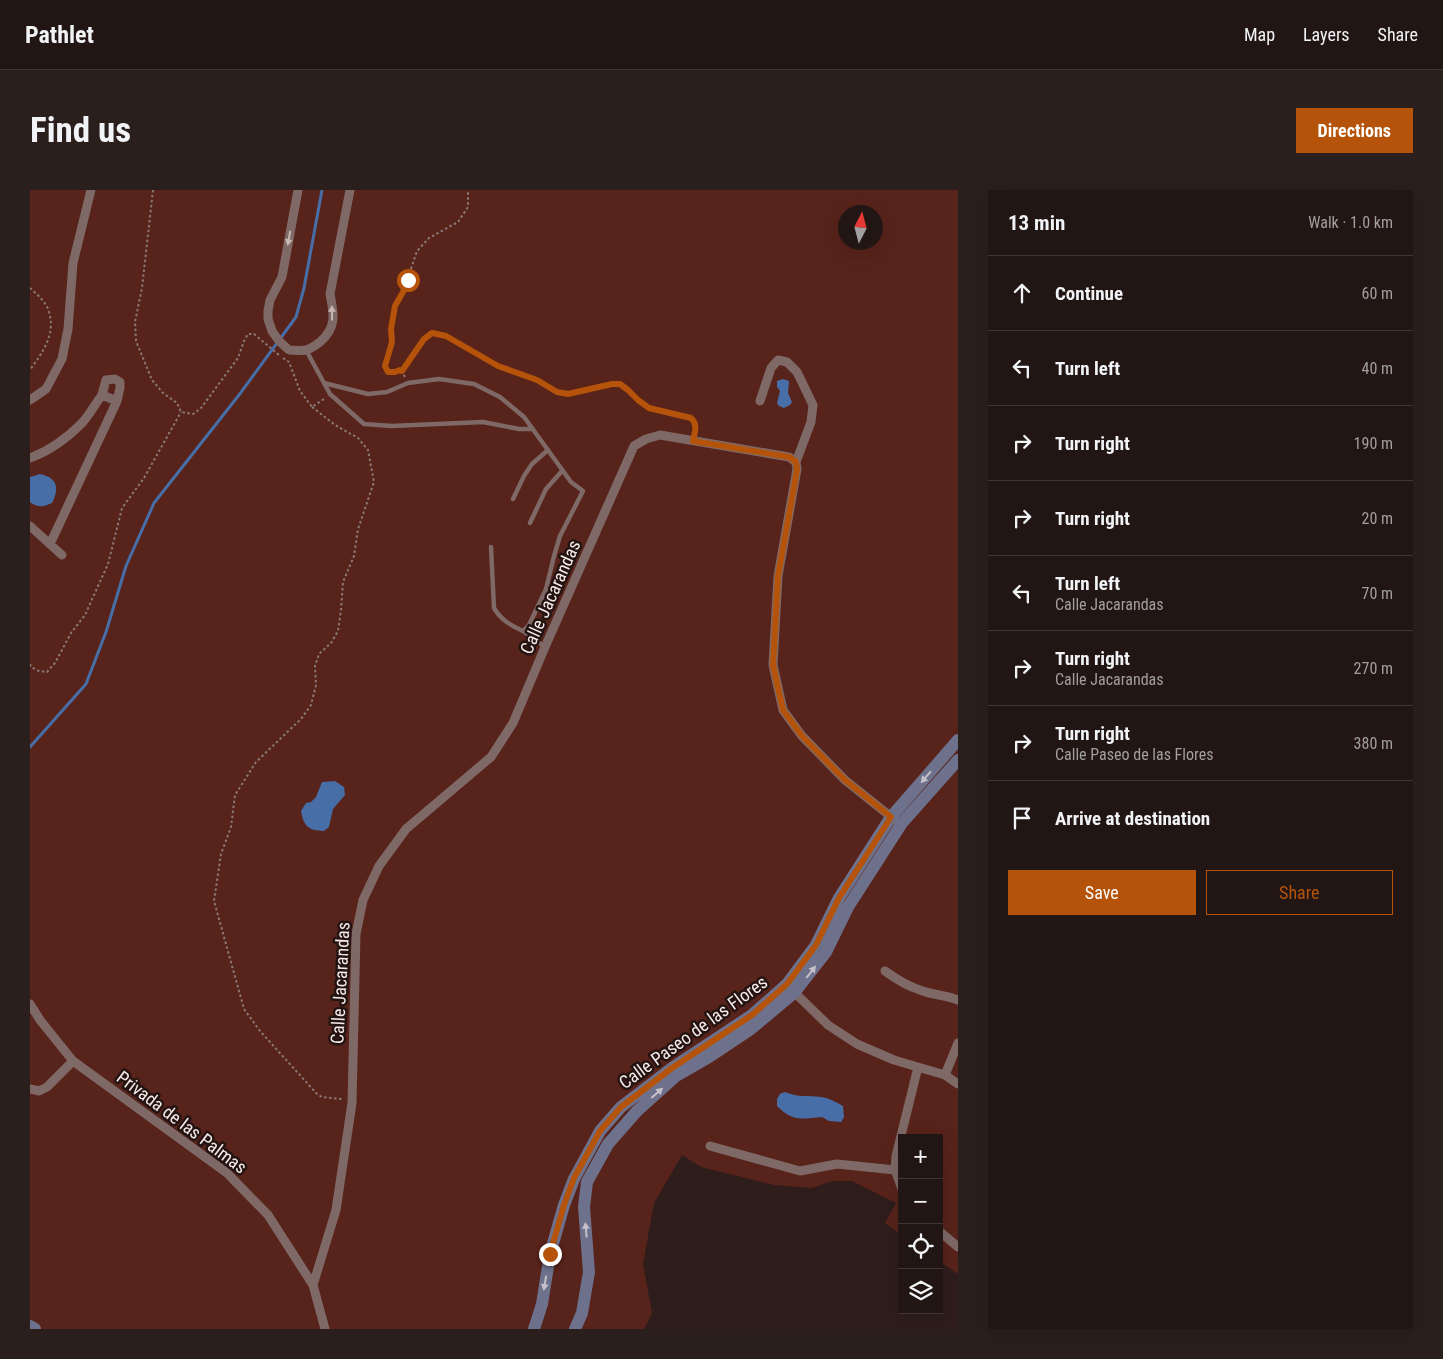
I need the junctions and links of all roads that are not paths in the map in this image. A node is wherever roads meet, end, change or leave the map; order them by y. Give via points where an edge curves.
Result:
1 (91, 190) edge
2 (298, 190) edge
3 (350, 190) edge
4 (306, 350) junction
5 (324, 383) junction
6 (102, 395) junction
7 (30, 400) edge
8 (117, 401) junction
9 (760, 401) dead end
10 (533, 429) junction
11 (548, 450) junction
12 (30, 458) edge
13 (796, 462) junction
14 (562, 471) junction
15 (513, 499) dead end
16 (530, 523) dead end
17 (30, 526) edge
18 (50, 544) junction
19 (491, 547) dead end
20 (62, 555) dead end
21 (523, 631) junction
22 (545, 647) junction
23 (958, 740) edge
24 (958, 760) edge
25 (896, 820) junction
26 (885, 971) dead end
27 (790, 989) junction
28 (958, 1000) edge
29 (30, 1004) edge
30 (958, 1043) edge
31 (73, 1061) junction
32 (918, 1068) junction
33 (945, 1075) junction
34 (958, 1084) edge
35 (30, 1089) edge
36 (710, 1146) dead end
37 (896, 1170) junction
38 (899, 1179) edge
39 (943, 1234) edge
40 (958, 1247) edge
41 (313, 1285) junction
42 (30, 1326) edge
43 (35, 1329) edge
44 (325, 1329) edge
45 (534, 1329) edge
46 (575, 1329) edge

1 - 7 street via 74,263 62,359 46,388
2 -> 4 street via 282,277 270,300 268,319 272,331 289,350
4 -> 3 street via 330,332 333,321 330,294
4 - 5 lane
5 - 10 lane via 330,394 364,424 483,422
5 - 10 lane via 368,394 439,379 474,384 500,397
6 - 8 street
6 - 8 street via 106,380 115,379 120,382
6 - 12 street via 82,423 42,453
8 - 18 street
9 - 13 street via 771,368 778,360 787,362 797,372 812,405 811,422
10 - 11 lane
11 - 14 lane
11 - 15 lane via 532,464
13 - 22 street, Calle Jacarandas via 789,457 660,435 646,438 634,446
13 - 25 street via 778,576 773,665 783,710 802,736 845,780
14 - 16 lane via 546,488
14 - 21 lane via 583,491 560,536 546,589
17 - 18 street
18 - 20 street
19 - 21 lane via 494,608 507,623
21 - 22 lane
22 - 41 street, Calle Jacarandas via 513,723 491,758 406,829 379,866 363,900 356,934 352,1099 336,1210
23 -> 25 street, Calle Paseo de las Flores
24 - 25 street, Calle Paseo de las Flores
25 - 27 street, Calle Paseo de las Flores via 826,952
26 - 28 street via 921,991
27 - 32 street via 828,1025 857,1044
27 -> 45 street, Calle Paseo de las Flores via 672,1068 621,1107 600,1131 574,1178 564,1205
46 -> 27 street, Calle Paseo de las Flores via 582,1313 589,1272 584,1206 587,1182 608,1144 637,1111 676,1076 751,1029
29 - 31 street, Privada de las Palmas
30 - 33 street
31 - 35 street via 47,1087 39,1091
31 - 41 street, Privada de las Palmas via 227,1173 268,1215
32 - 33 street
32 - 37 street via 896,1156
33 - 34 street
36 - 37 street via 800,1170 837,1164
37 - 38 street
39 - 40 street
41 - 44 street, Privada de las Palmas
42 - 43 street

